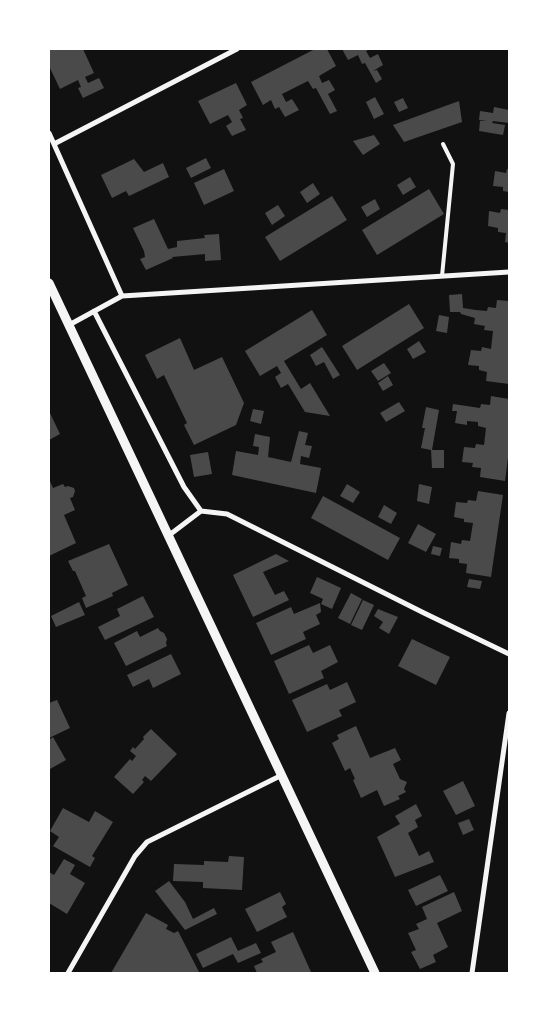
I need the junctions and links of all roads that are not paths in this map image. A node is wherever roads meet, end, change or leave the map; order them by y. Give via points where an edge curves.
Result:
1 (237, 49) edge
2 (49, 133) edge
3 (54, 144) junction
4 (443, 144) dead end
5 (509, 272) edge
6 (442, 276) junction
7 (49, 283) edge
8 (122, 296) junction
9 (94, 311) junction
10 (69, 325) junction
11 (202, 511) junction
12 (168, 536) junction
13 (509, 654) edge
14 (509, 713) edge
15 (280, 776) junction
16 (68, 973) edge
17 (375, 973) edge
18 (472, 973) edge

1 - 3 street
2 - 3 street
3 - 8 street
4 - 6 lane via 453,164
5 - 6 street
6 - 8 street
7 - 10 street
8 - 9 street
9 - 10 street
9 - 11 street via 184,487
10 - 12 street
11 - 12 street
11 - 13 street via 227,514
12 - 15 street
14 - 18 street
15 - 16 street via 147,842 135,856
15 - 17 street

